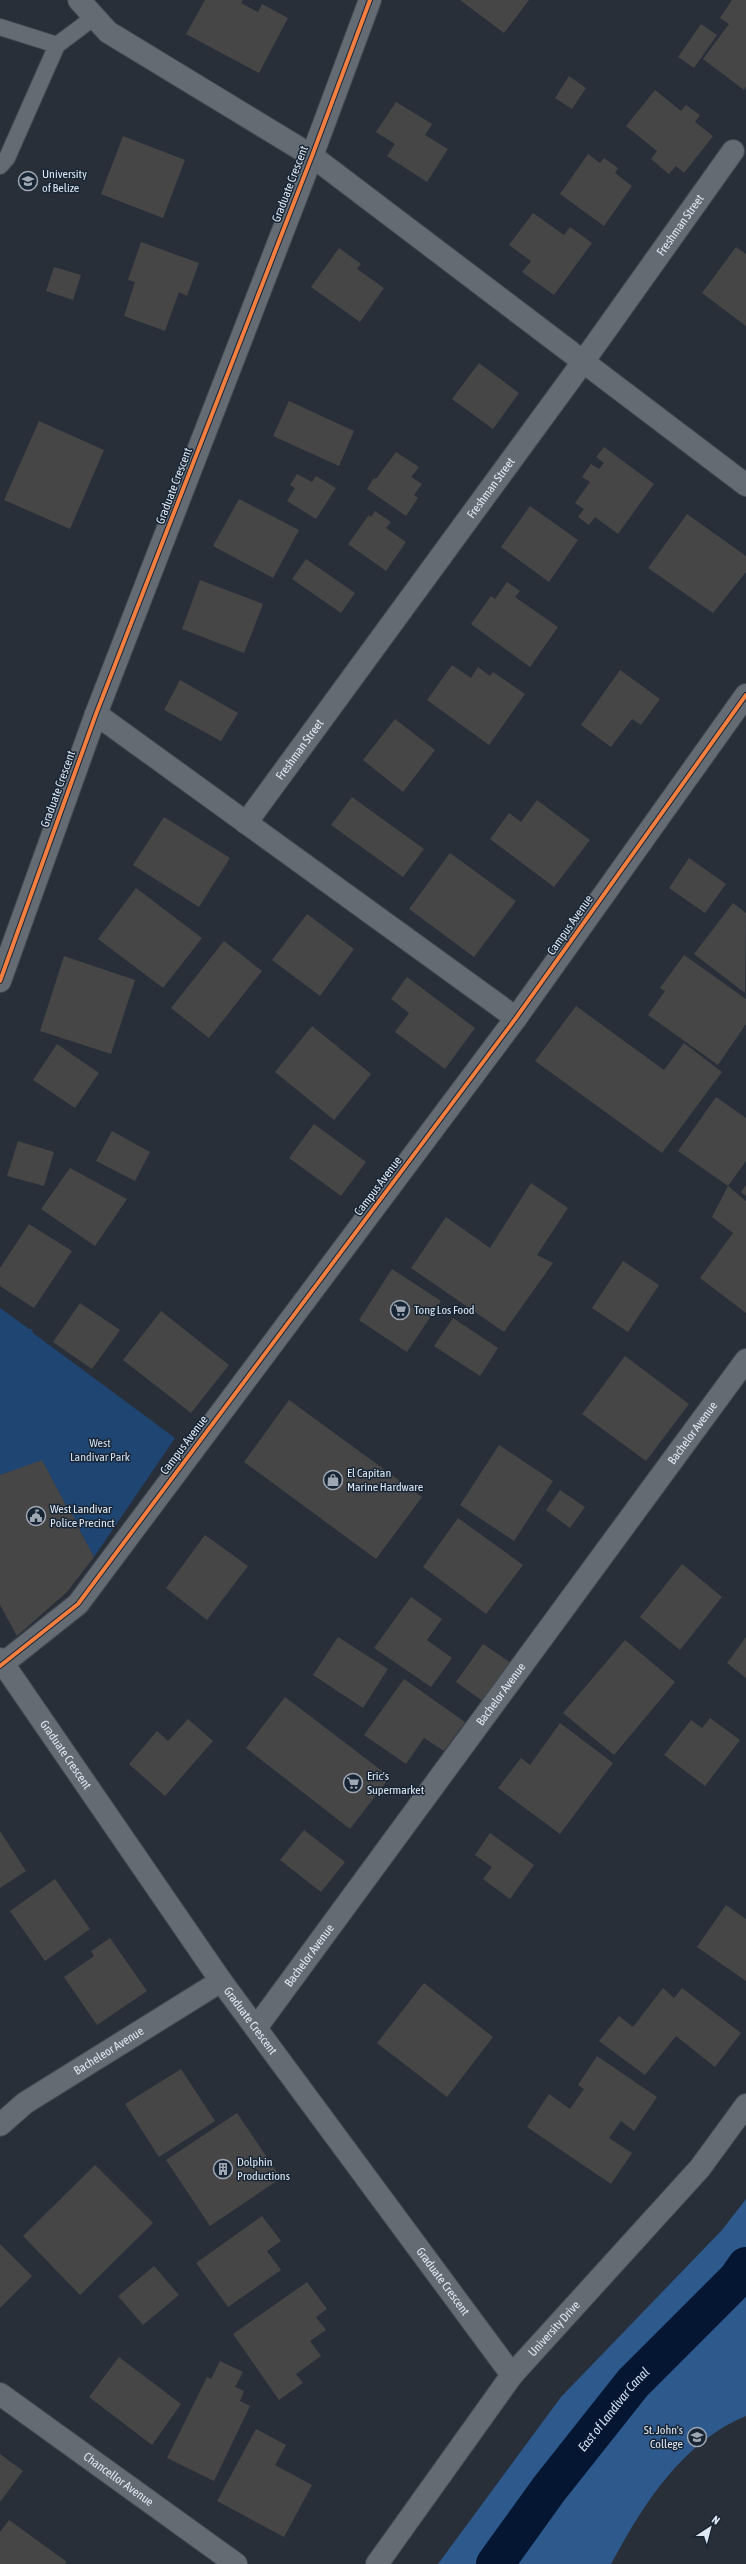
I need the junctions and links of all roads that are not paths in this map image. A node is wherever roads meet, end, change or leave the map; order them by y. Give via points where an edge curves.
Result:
1 (79, 0) edge
2 (370, 0) edge
3 (93, 18) junction
4 (0, 27) edge
5 (57, 45) junction
6 (732, 151) dead end
7 (312, 156) junction
8 (0, 166) edge
9 (583, 362) junction
10 (746, 485) edge
11 (746, 695) edge
12 (96, 714) junction
13 (246, 822) junction
14 (0, 981) edge
15 (516, 1018) junction
16 (746, 1360) edge
17 (1, 1663) edge
18 (221, 1981) junction
19 (256, 2028) junction
20 (746, 2105) edge
21 (0, 2124) edge
22 (512, 2375) junction
23 (0, 2394) edge
24 (236, 2564) edge
25 (377, 2564) edge

1 - 3 street
2 - 7 street, Graduate Crescent
3 - 5 lane
3 - 7 street via 108,32
4 - 5 lane
5 - 8 lane via 7,158
6 - 9 street, Freshman Street
7 - 9 street
7 - 12 street, Graduate Crescent
9 - 10 street
9 - 13 street, Freshman Street
11 - 15 street, Campus Avenue
12 - 13 street
12 - 14 street, Graduate Crescent
13 - 15 street
15 - 17 street, Campus Avenue via 78,1604
16 - 19 street, Bachelor Avenue
17 - 18 street, Graduate Crescent
18 - 19 street, Graduate Crescent
18 - 21 street, Bacheleor Avenue via 26,2103
19 - 22 street, Graduate Crescent
20 - 22 street, University Drive via 700,2168
22 - 25 street, University Drive
23 - 24 street, Chancellor Avenue

